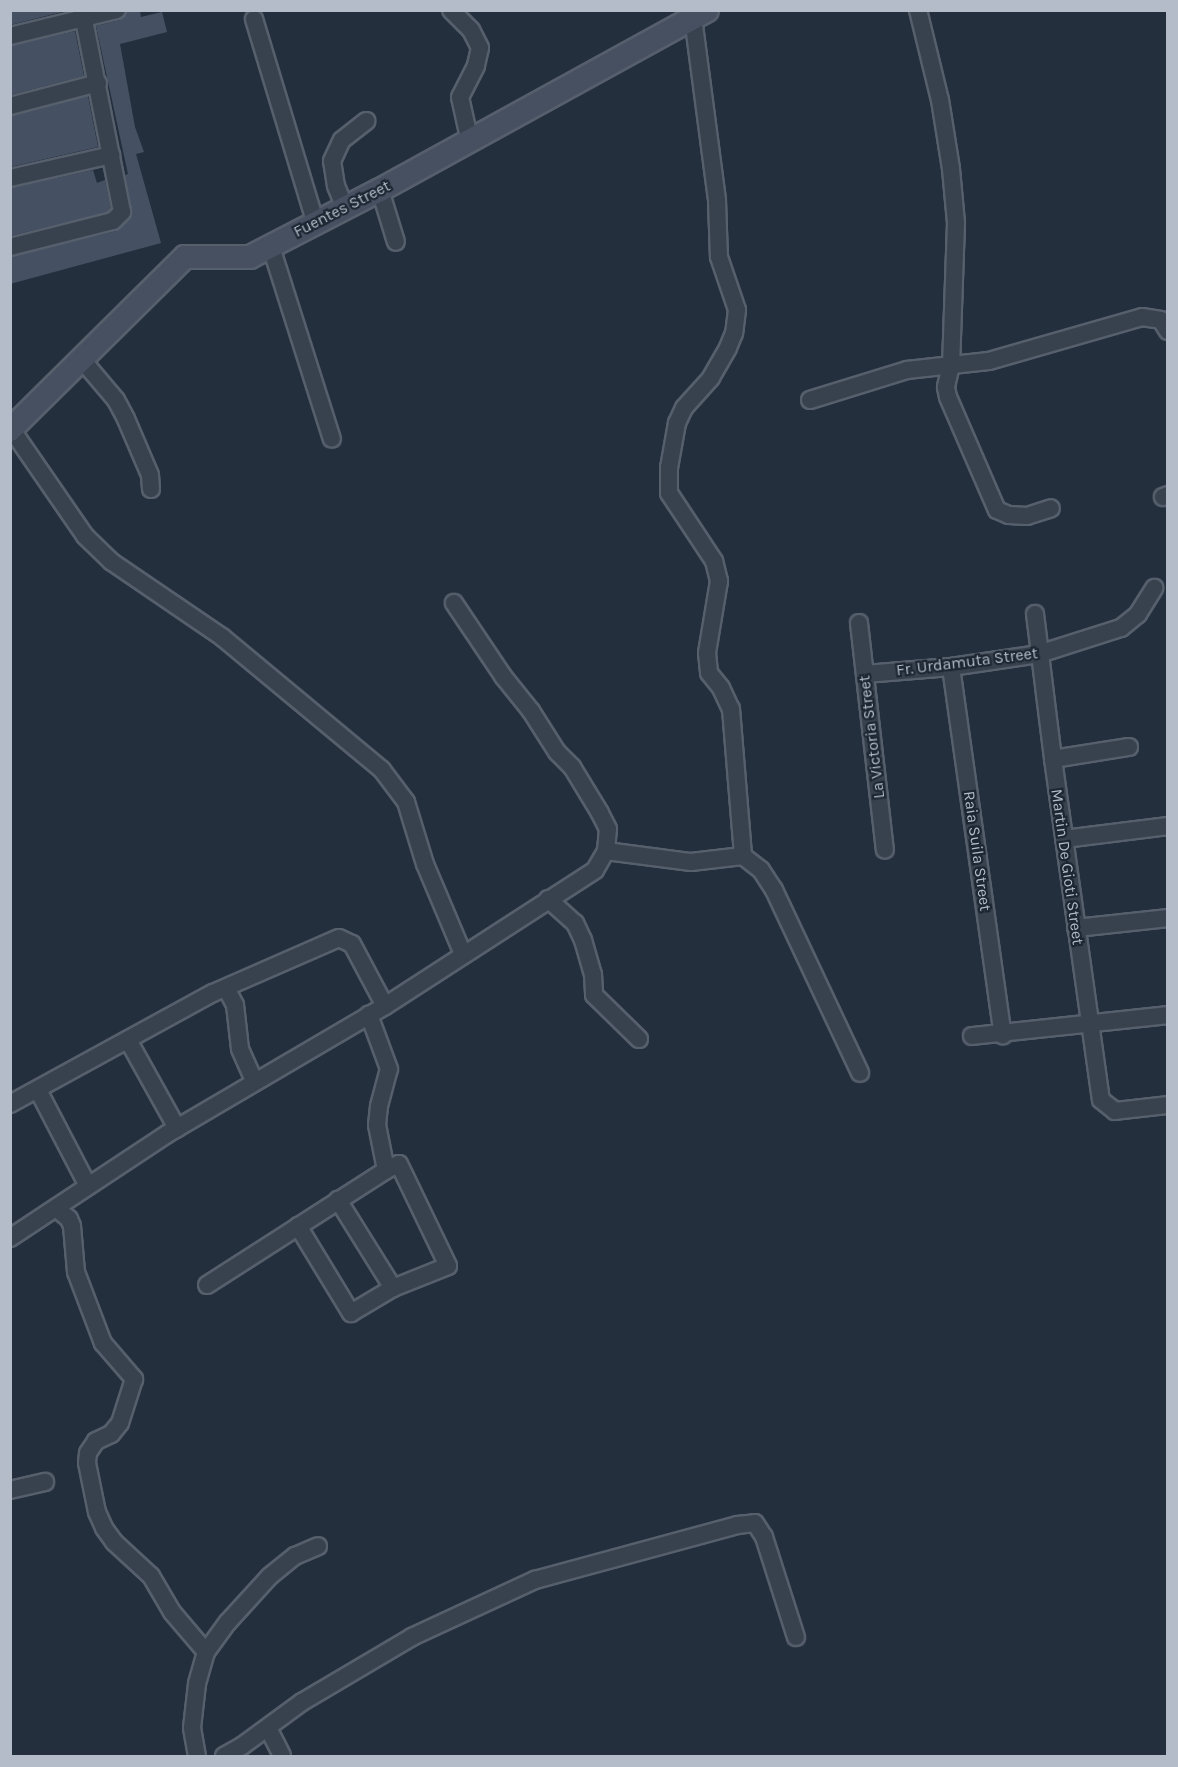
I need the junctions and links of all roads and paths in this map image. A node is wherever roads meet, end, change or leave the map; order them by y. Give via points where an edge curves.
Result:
1 (117, 10) edge
2 (451, 10) edge
3 (918, 10) edge
4 (697, 14) edge
5 (83, 15) edge
6 (254, 19) dead end
7 (10, 36) edge
8 (98, 83) junction
9 (10, 106) edge
10 (366, 121) dead end
11 (471, 142) junction
12 (111, 155) junction
13 (10, 178) edge
14 (380, 190) junction
15 (345, 208) junction
16 (316, 224) junction
17 (396, 242) dead end
18 (10, 247) edge
19 (271, 247) junction
20 (1167, 331) edge
21 (83, 361) junction
22 (951, 365) junction
23 (810, 400) dead end
24 (11, 430) edge
25 (332, 439) dead end
26 (151, 489) dead end
27 (1051, 508) dead end
28 (1154, 588) dead end
29 (454, 603) dead end
30 (1035, 614) dead end
31 (859, 623) dead end
32 (1039, 654) junction
33 (951, 667) junction
34 (865, 674) junction
35 (1129, 747) dead end
36 (1053, 759) junction
37 (1167, 826) edge
38 (1064, 839) junction
39 (885, 850) dead end
40 (606, 851) junction
41 (743, 856) junction
42 (549, 899) junction
43 (1167, 918) edge
44 (1076, 928) junction
45 (463, 954) junction
46 (226, 988) junction
47 (385, 1006) junction
48 (369, 1015) junction
49 (1167, 1015) edge
50 (1089, 1026) junction
51 (1003, 1035) junction
52 (972, 1036) dead end
53 (639, 1039) dead end
54 (128, 1040) junction
55 (860, 1073) dead end
56 (255, 1082) junction
57 (38, 1090) junction
58 (10, 1104) edge
59 (1167, 1105) edge
60 (177, 1128) junction
61 (386, 1170) junction
62 (88, 1186) junction
63 (338, 1200) junction
64 (56, 1208) junction
65 (298, 1226) junction
66 (10, 1238) edge
67 (207, 1285) dead end
68 (393, 1288) junction
69 (45, 1482) dead end
70 (10, 1490) edge
71 (318, 1546) dead end
72 (796, 1637) dead end
73 (206, 1652) junction
74 (268, 1728) junction
75 (197, 1756) edge
76 (224, 1756) edge
77 (282, 1756) edge

1 - 5 street
2 - 11 street via 478,38 480,48 476,66 460,97
3 - 22 street via 940,100 951,169 956,223
4 - 11 street, Fuentes Street
4 - 41 street via 717,201 719,257 737,310 728,348 677,423 669,493 714,561 719,581 707,653 710,673 730,709
5 - 7 street
5 - 8 street
6 - 16 street
8 - 9 street
8 - 12 street
10 - 15 street via 342,140 332,161
11 - 14 street, Fuentes Street
12 - 13 street
12 - 18 street via 120,217
14 - 15 street, Fuentes Street
14 - 17 street
15 - 16 street, Fuentes Street
16 - 19 street, Fuentes Street
19 - 21 street, Fuentes Street via 250,257 185,257
19 - 25 street
20 - 22 street via 1161,320 1142,317 988,361
21 - 24 street, Fuentes Street
21 - 26 street via 116,400 150,475
22 - 23 street via 908,370
22 - 27 street via 948,397 986,479 993,505 1009,515 1027,516
24 - 45 street via 85,536 112,562 222,637 382,770 406,802 425,864
28 - 32 street, Fr. Urdamuta Street via 1138,614 1121,628
29 - 40 street via 557,752 572,767 608,829
30 - 32 street, Martin De Gioti Street
31 - 34 street, La Victoria Street
32 - 33 street, Fr. Urdamuta Street
32 - 36 street, Martin De Gioti Street
33 - 34 street, Fr. Urdamuta Street
33 - 51 street, Raia Suila Street
34 - 39 street, La Victoria Street
35 - 36 street
36 - 38 street, Martin De Gioti Street
37 - 38 street
38 - 44 street, Martin De Gioti Street
40 - 41 street via 691,862
40 - 42 street via 595,870
41 - 55 street via 761,870 774,890
42 - 45 street
42 - 53 street via 575,922 592,974 594,995
43 - 44 street
44 - 50 street, Martin De Gioti Street
45 - 47 street
46 - 47 street via 339,938 352,945
46 - 54 street
46 - 56 street via 235,1005 240,1049
47 - 48 street
48 - 56 street
48 - 61 street via 389,1069 377,1125
49 - 50 street
50 - 51 street
50 - 59 street, Martin De Gioti Street via 1101,1100 1115,1111
51 - 52 street
54 - 57 street
54 - 60 street
56 - 60 street
57 - 58 street
57 - 62 street
60 - 62 street
61 - 63 street
61 - 68 street via 399,1164 448,1266
62 - 64 street
63 - 65 street
63 - 68 street
64 - 66 street
64 - 73 street via 72,1226 76,1272 103,1343 135,1380 120,1423 111,1434 96,1441 88,1453 97,1512 114,1542 151,1576 172,1612
65 - 67 street
65 - 68 street via 351,1313
69 - 70 street
71 - 73 street via 295,1556 270,1576
72 - 74 street via 764,1537 755,1523 737,1525 535,1580 412,1637 302,1702
73 - 75 street via 197,1684 192,1728
74 - 76 street
74 - 77 street

